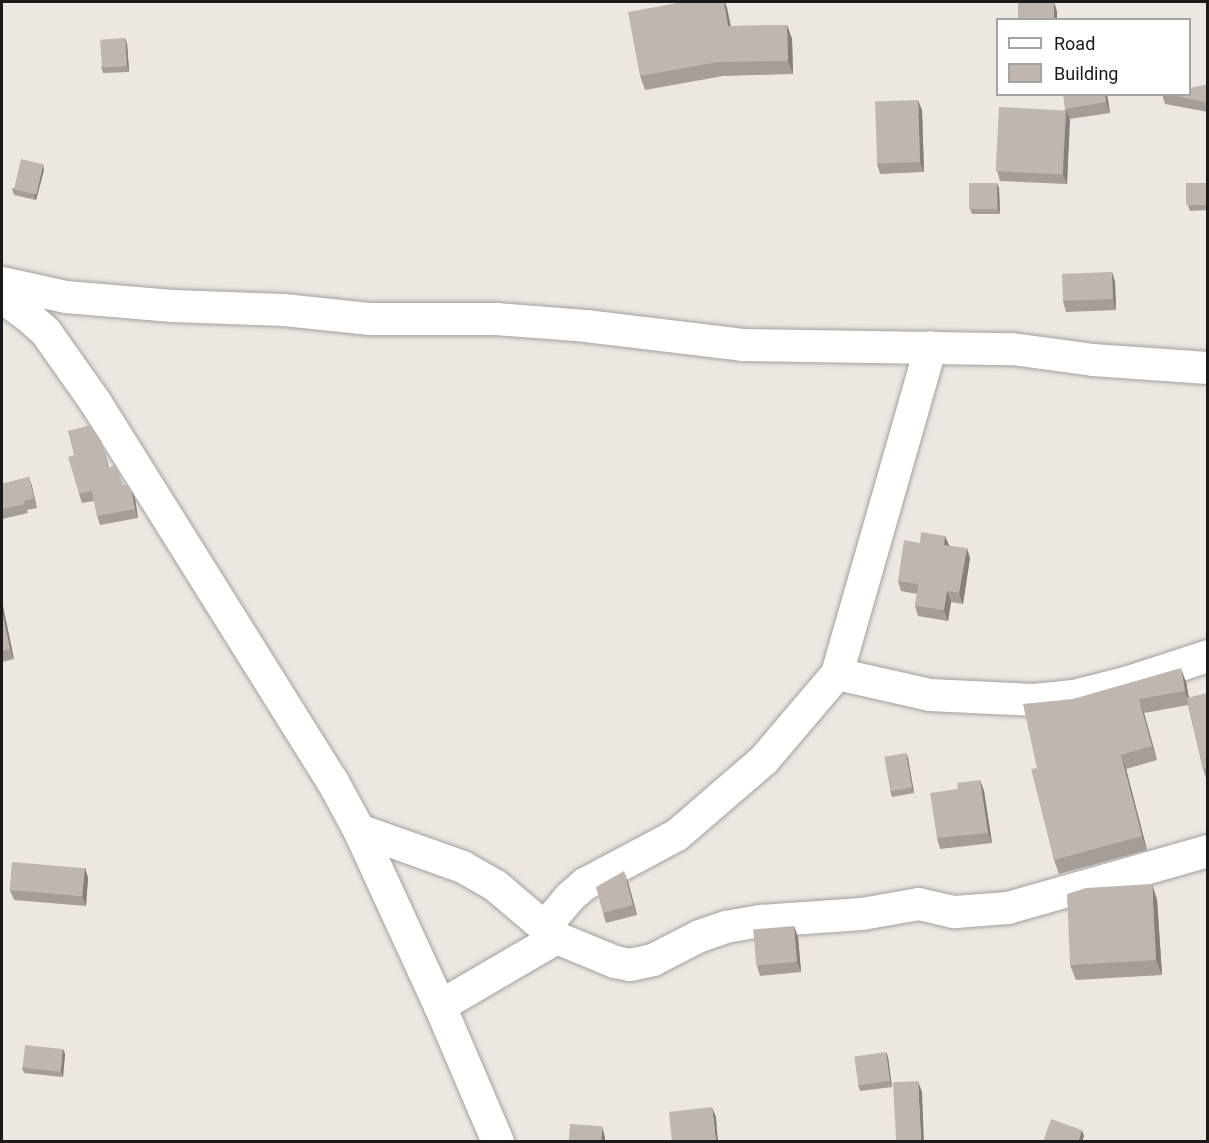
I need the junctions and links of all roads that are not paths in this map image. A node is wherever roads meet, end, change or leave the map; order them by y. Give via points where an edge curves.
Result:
1 (2, 283) edge
2 (2, 297) edge
3 (931, 347) junction
4 (1208, 368) edge
5 (1208, 656) edge
6 (837, 674) junction
7 (359, 830) junction
8 (1208, 851) edge
9 (550, 933) junction
10 (440, 1006) junction
11 (498, 1142) edge

1 - 3 street via 66,297 173,306 284,310 369,319 507,320 743,345
2 - 7 street via 45,332 96,403 333,782
3 - 4 street via 1012,349 1093,360
3 - 6 street
5 - 6 street via 1130,682 1074,696 1034,700 930,695
6 - 9 street via 764,760 677,835 585,884 570,897
7 - 9 street via 463,867 496,886
7 - 10 street
8 - 9 street via 1008,908 955,912 919,904 862,914 726,927 642,964 615,962
9 - 10 street
10 - 11 street

